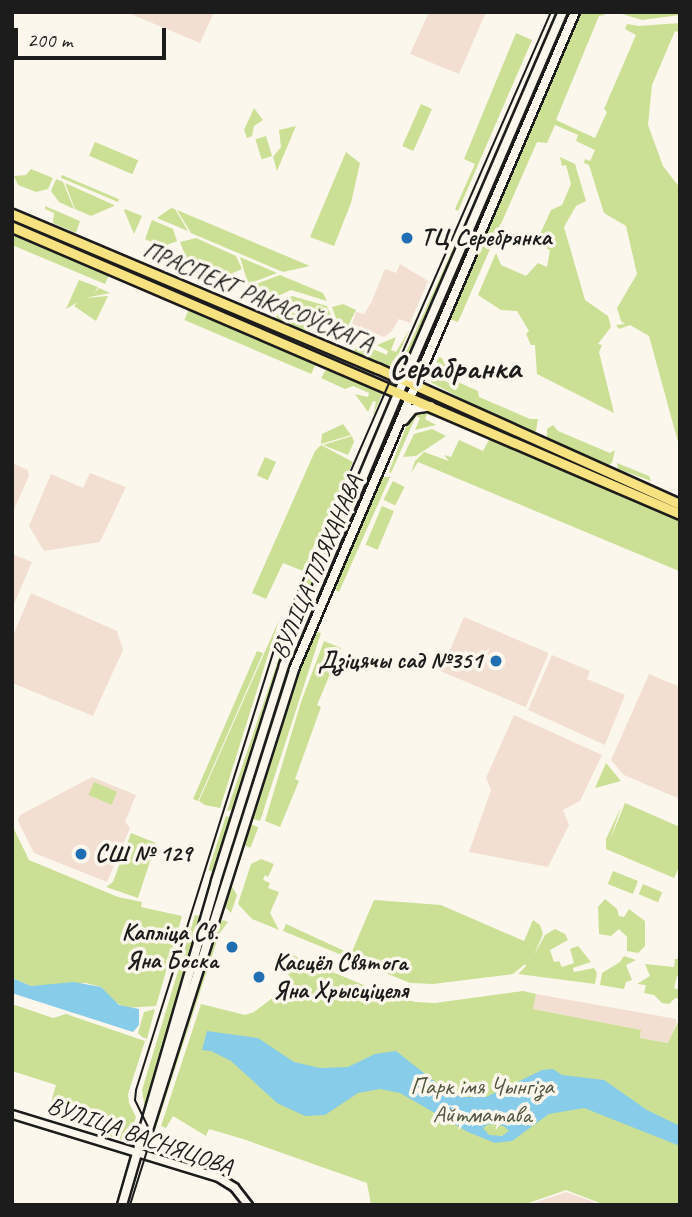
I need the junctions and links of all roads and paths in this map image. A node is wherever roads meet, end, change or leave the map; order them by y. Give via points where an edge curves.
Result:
1 (564, 12) edge
2 (575, 12) edge
3 (12, 214) edge
4 (12, 227) edge
5 (227, 306) junction
6 (223, 316) junction
7 (404, 380) junction
8 (416, 385) junction
9 (398, 392) junction
10 (411, 397) junction
11 (431, 406) junction
12 (394, 434) junction
13 (680, 504) edge
14 (680, 514) edge
15 (236, 816) junction
16 (246, 819) junction
17 (211, 916) junction
18 (12, 1115) edge
19 (137, 1153) junction
20 (122, 1205) edge
21 (248, 1205) edge

1 - 7 main road, ВУЛІЦА ПЛЯХАНАВА
2 - 8 main road, ВУЛІЦА ПЛЯХАНАВА
3 - 5 main road, ПРАСПЕКТ РАКАСОЎСКАГА
4 - 6 main road, ПРАСПЕКТ РАКАСОЎСКАГА
5 - 6 main road
5 - 7 main road, ПРАСПЕКТ РАКАСОЎСКАГА
6 - 9 main road, ПРАСПЕКТ РАКАСОЎСКАГА
7 - 8 main road, ПРАСПЕКТ РАКАСОЎСКАГА
7 - 9 main road, ВУЛІЦА ПЛЯХАНАВА
8 - 10 main road, ВУЛІЦА ПЛЯХАНАВА
8 - 13 main road, ПРАСПЕКТ РАКАСОЎСКАГА
9 - 10 main road, ПРАСПЕКТ РАКАСОЎСКАГА
9 - 15 main road, ВУЛІЦА ПЛЯХАНАВА via 284,665
10 - 11 main road, ПРАСПЕКТ РАКАСОЎСКАГА
10 - 12 main road, ВУЛІЦА ПЛЯХАНАВА
11 - 12 main road via 410,412
11 - 14 main road, ПРАСПЕКТ РАКАСОЎСКАГА
12 - 16 main road, ВУЛІЦА ПЛЯХАНАВА via 293,669
15 - 16 main road
15 - 17 main road, ВУЛІЦА ПЛЯХАНАВА
16 - 17 main road, ВУЛІЦА ПЛЯХАНАВА
17 - 19 main road, ВУЛІЦА ПЛЯХАНАВА via 150,1124
18 - 19 street, ВУЛІЦА ВАСНЯЦОВА
19 - 20 main road, ВУЛІЦА ПЛЯХАНАВА
19 - 21 street, ВУЛІЦА ВАСНЯЦОВА via 225,1180

